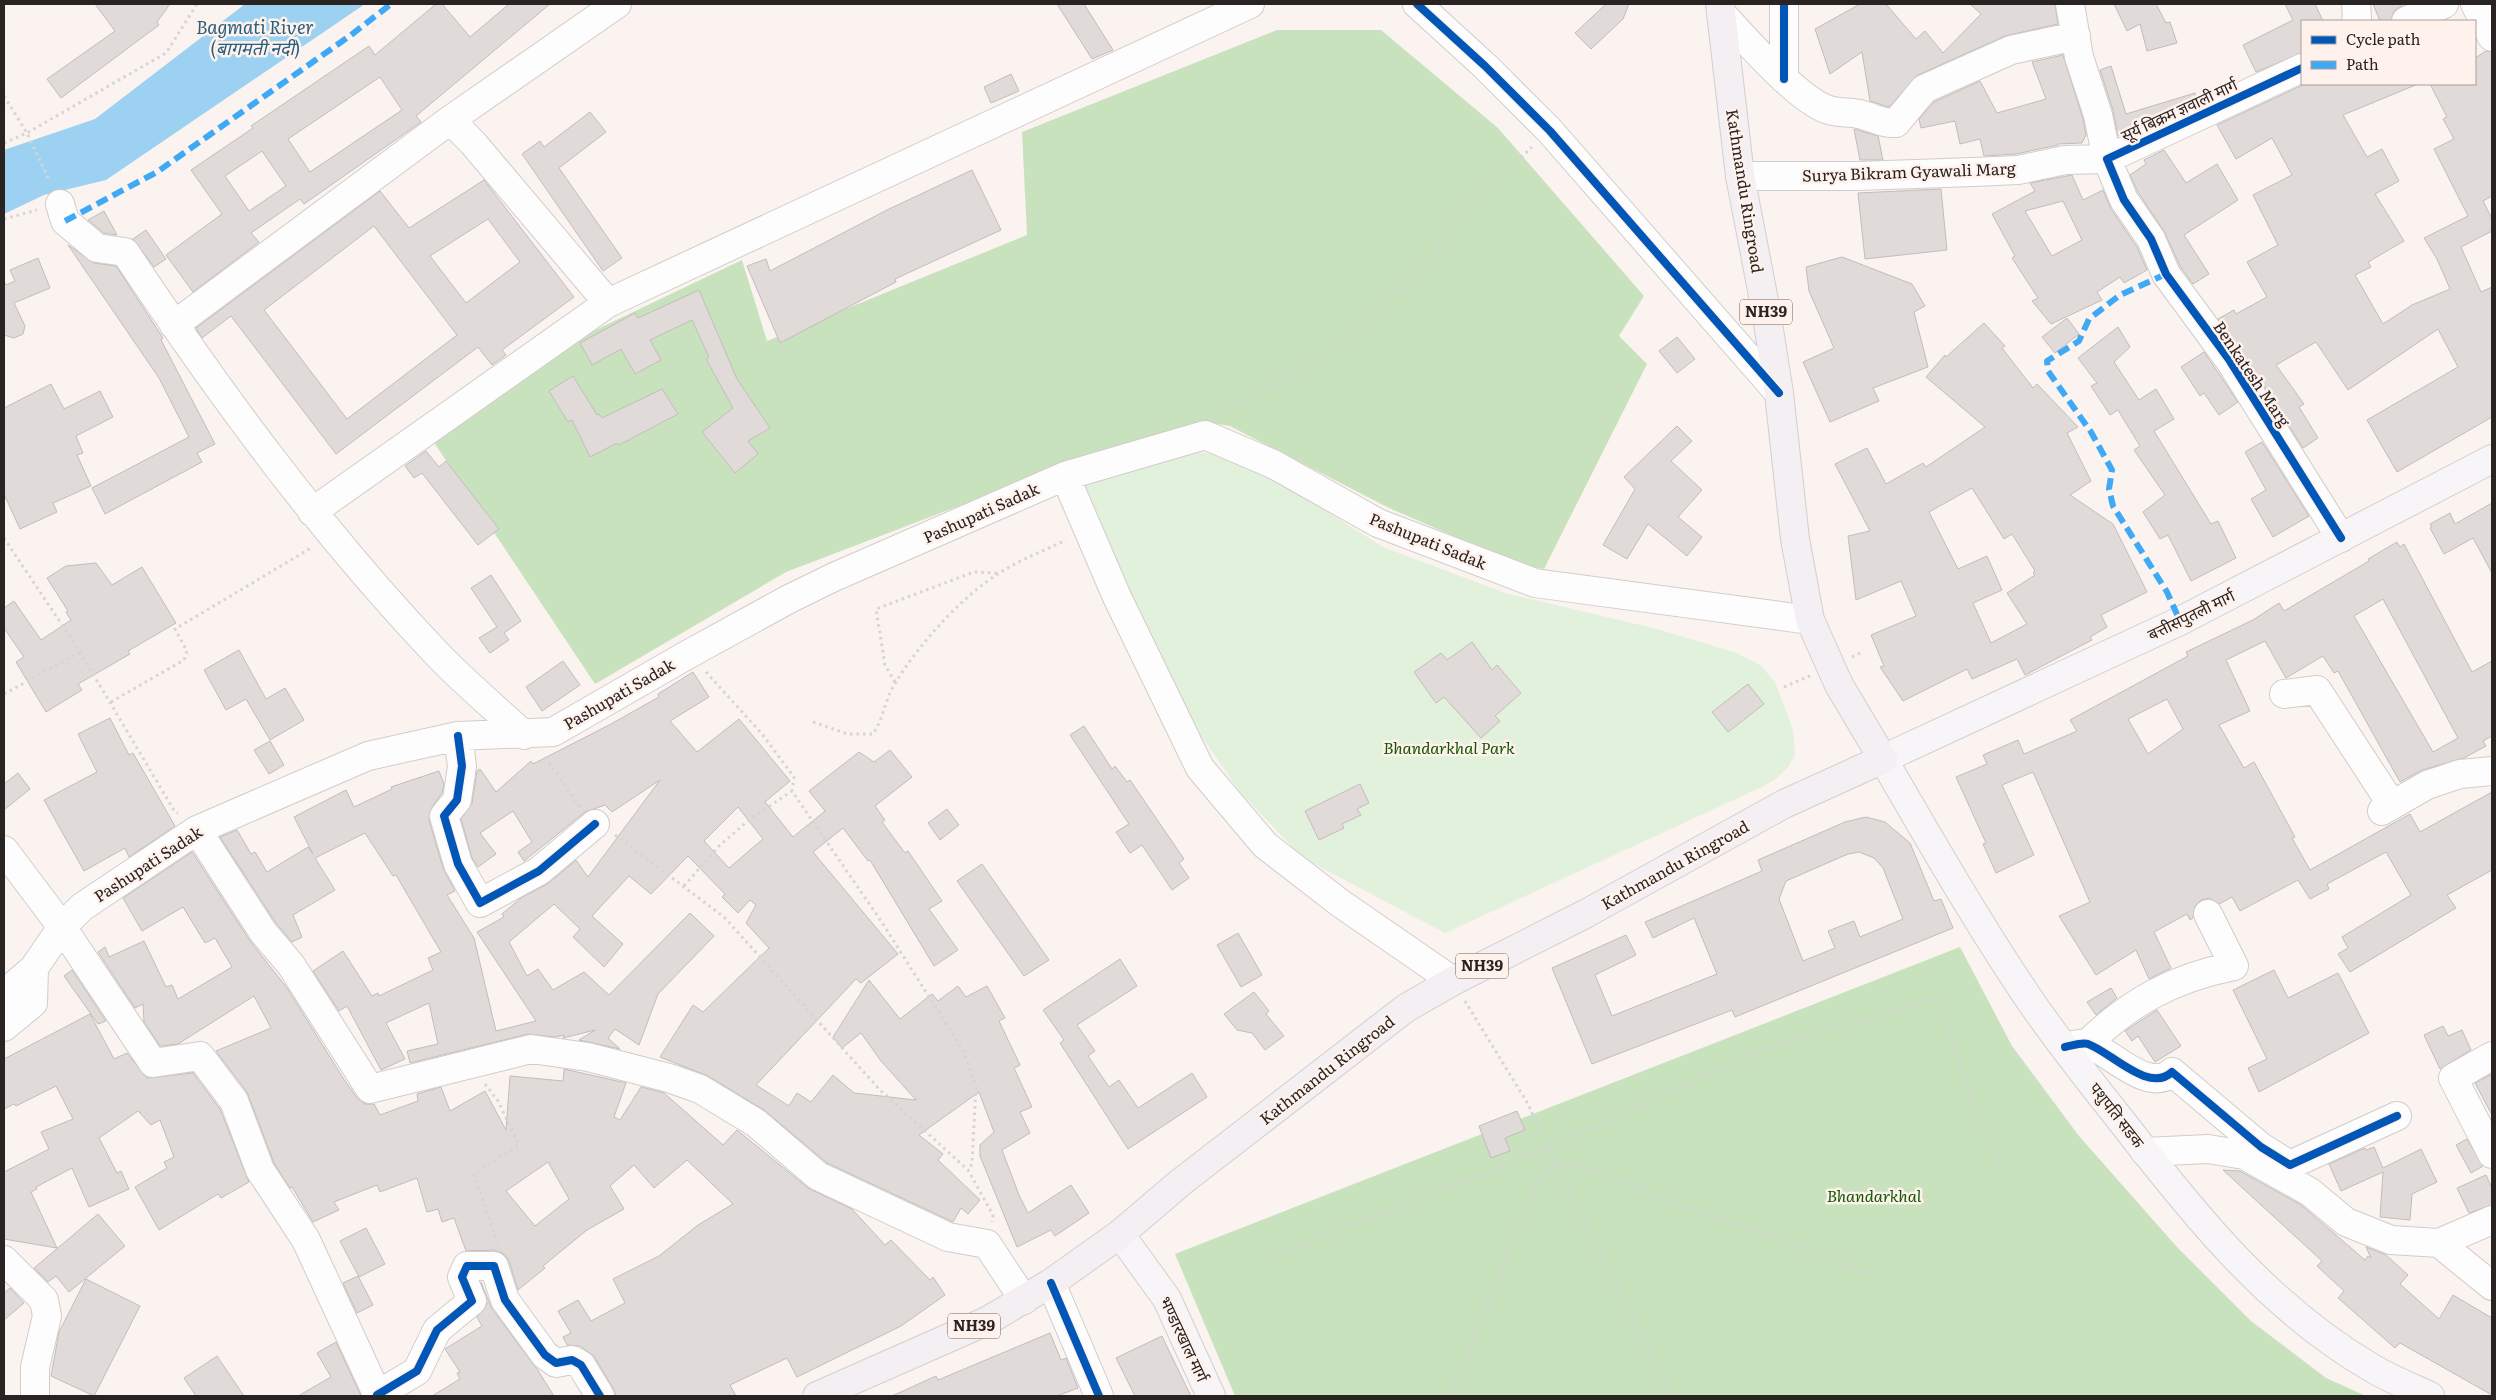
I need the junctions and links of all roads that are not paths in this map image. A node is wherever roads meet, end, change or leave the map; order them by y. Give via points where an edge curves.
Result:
1 (617, 4) edge
2 (1250, 4) edge
3 (1417, 4) edge
4 (1784, 4) edge
5 (2070, 4) edge
6 (2356, 4) edge
7 (2444, 4) edge
8 (2475, 4) edge
9 (1720, 8) edge
10 (2357, 20) edge
11 (2408, 20) edge
12 (2076, 36) junction
13 (2492, 37) edge
14 (2301, 68) edge
15 (1784, 79) junction
16 (450, 120) junction
17 (2107, 159) junction
18 (1740, 176) junction
19 (2124, 200) joint
20 (60, 204) road end
21 (608, 303) junction
22 (174, 325) junction
23 (1778, 393) junction
24 (2492, 459) edge
25 (1065, 476) junction
26 (312, 512) junction
27 (2341, 538) junction
28 (1810, 620) junction
29 (2284, 694) dead end
30 (524, 735) junction
31 (458, 736) junction
32 (1883, 759) junction
33 (2492, 771) edge
34 (594, 824) road end
35 (197, 830) junction
36 (4, 850) edge
37 (2208, 914) dead end
38 (62, 928) junction
39 (34, 968) junction
40 (1452, 981) junction
41 (4, 994) edge
42 (4, 1027) edge
43 (2076, 1045) junction
44 (2492, 1056) edge
45 (2396, 1116) dead end
46 (2145, 1152) junction
47 (2492, 1154) edge
48 (2492, 1220) edge
49 (1120, 1234) junction
50 (2439, 1243) junction
51 (4, 1260) edge
52 (1051, 1283) junction
53 (2492, 1286) edge
54 (1024, 1300) junction
55 (377, 1395) edge
56 (35, 1396) edge
57 (600, 1396) edge
58 (817, 1396) edge
59 (1100, 1396) edge
60 (1211, 1396) edge
61 (2430, 1396) edge

1 - 16 street
2 - 21 street
3 - 23 street via 1550,131
4 - 15 street
5 - 12 street
6 - 10 street
7 - 11 street
8 - 13 street
9 - 15 street
9 - 18 highway, Kathmandu Ringroad / NH39
12 - 15 street via 2011,50 1924,89 1896,123 1885,124 1860,114 1828,110
12 - 17 street
14 - 17 street, सूर्य बिक्रम ज्ञवाली मार्ग
16 - 21 street
16 - 22 street
17 - 18 street, Surya Bikram Gyawali Marg via 2065,160 2018,170 1858,176
17 - 19 street, सूर्य बिक्रम ज्ञवाली मार्ग
18 - 23 highway, Kathmandu Ringroad / NH39
19 - 27 street, Benkatesh Marg via 2151,239 2166,274 2230,361
20 - 22 street via 65,221 97,248 124,252
21 - 26 street
22 - 26 street
23 - 28 highway, Kathmandu Ringroad / NH39 via 1795,539
24 - 27 main road, बत्तीसपुतली मार्ग
25 - 28 street, Pashupati Sadak via 1205,435 1272,464 1378,523 1535,583
25 - 30 street, Pashupati Sadak via 789,599 553,732
25 - 40 street via 1129,622 1200,768 1265,845
26 - 30 street via 439,655
27 - 32 main road, बत्तीसपुतली मार्ग via 2180,621
28 - 32 highway, Kathmandu Ringroad / NH39 via 1839,685
29 - 33 street via 2318,690 2387,808 2427,785 2452,776
30 - 31 street, Pashupati Sadak
31 - 34 street via 462,766 457,800 444,816 458,864 480,903 539,870
31 - 35 street, Pashupati Sadak via 368,756
32 - 40 highway, Kathmandu Ringroad / NH39 via 1784,804 1587,913
32 - 43 main road, पशुपति सडक via 1960,892 2026,994
35 - 38 street, Pashupati Sadak via 82,907
35 - 54 street via 263,932 291,965 370,1090 531,1049 588,1057 669,1078 700,1089 756,1123 818,1176 948,1237 987,1244
36 - 38 street
37 - 43 street via 2234,966 2204,972 2155,991
38 - 39 street, Pashupati Sadak
38 - 55 street via 153,1063 200,1056 234,1101 260,1170 306,1240
39 - 41 street, Pashupati Sadak
39 - 42 street via 34,1003
40 - 49 highway, Kathmandu Ringroad / NH39 via 1406,1008 1181,1182
43 - 45 street via 2148,1079 2168,1076 2172,1072 2261,1147 2290,1164
43 - 46 main road, पशुपति सडक
44 - 47 street via 2453,1078
46 - 50 street via 2208,1149 2244,1155 2310,1192 2346,1222 2391,1240
46 - 61 main road, पशुपति सडक via 2218,1240 2258,1282 2300,1318 2372,1369
48 - 50 street
49 - 52 highway, Kathmandu Ringroad / NH39
49 - 60 main road, भण्डारखाल मार्ग via 1167,1299
50 - 53 street
51 - 56 street via 44,1300 47,1316 35,1367
52 - 54 highway, Kathmandu Ringroad / NH39
52 - 59 street
54 - 58 highway, Kathmandu Ringroad / NH39 via 987,1321
55 - 57 street via 417,1371 437,1330 472,1301 462,1277 467,1266 494,1266 505,1300 545,1355 556,1363 572,1360 581,1364

